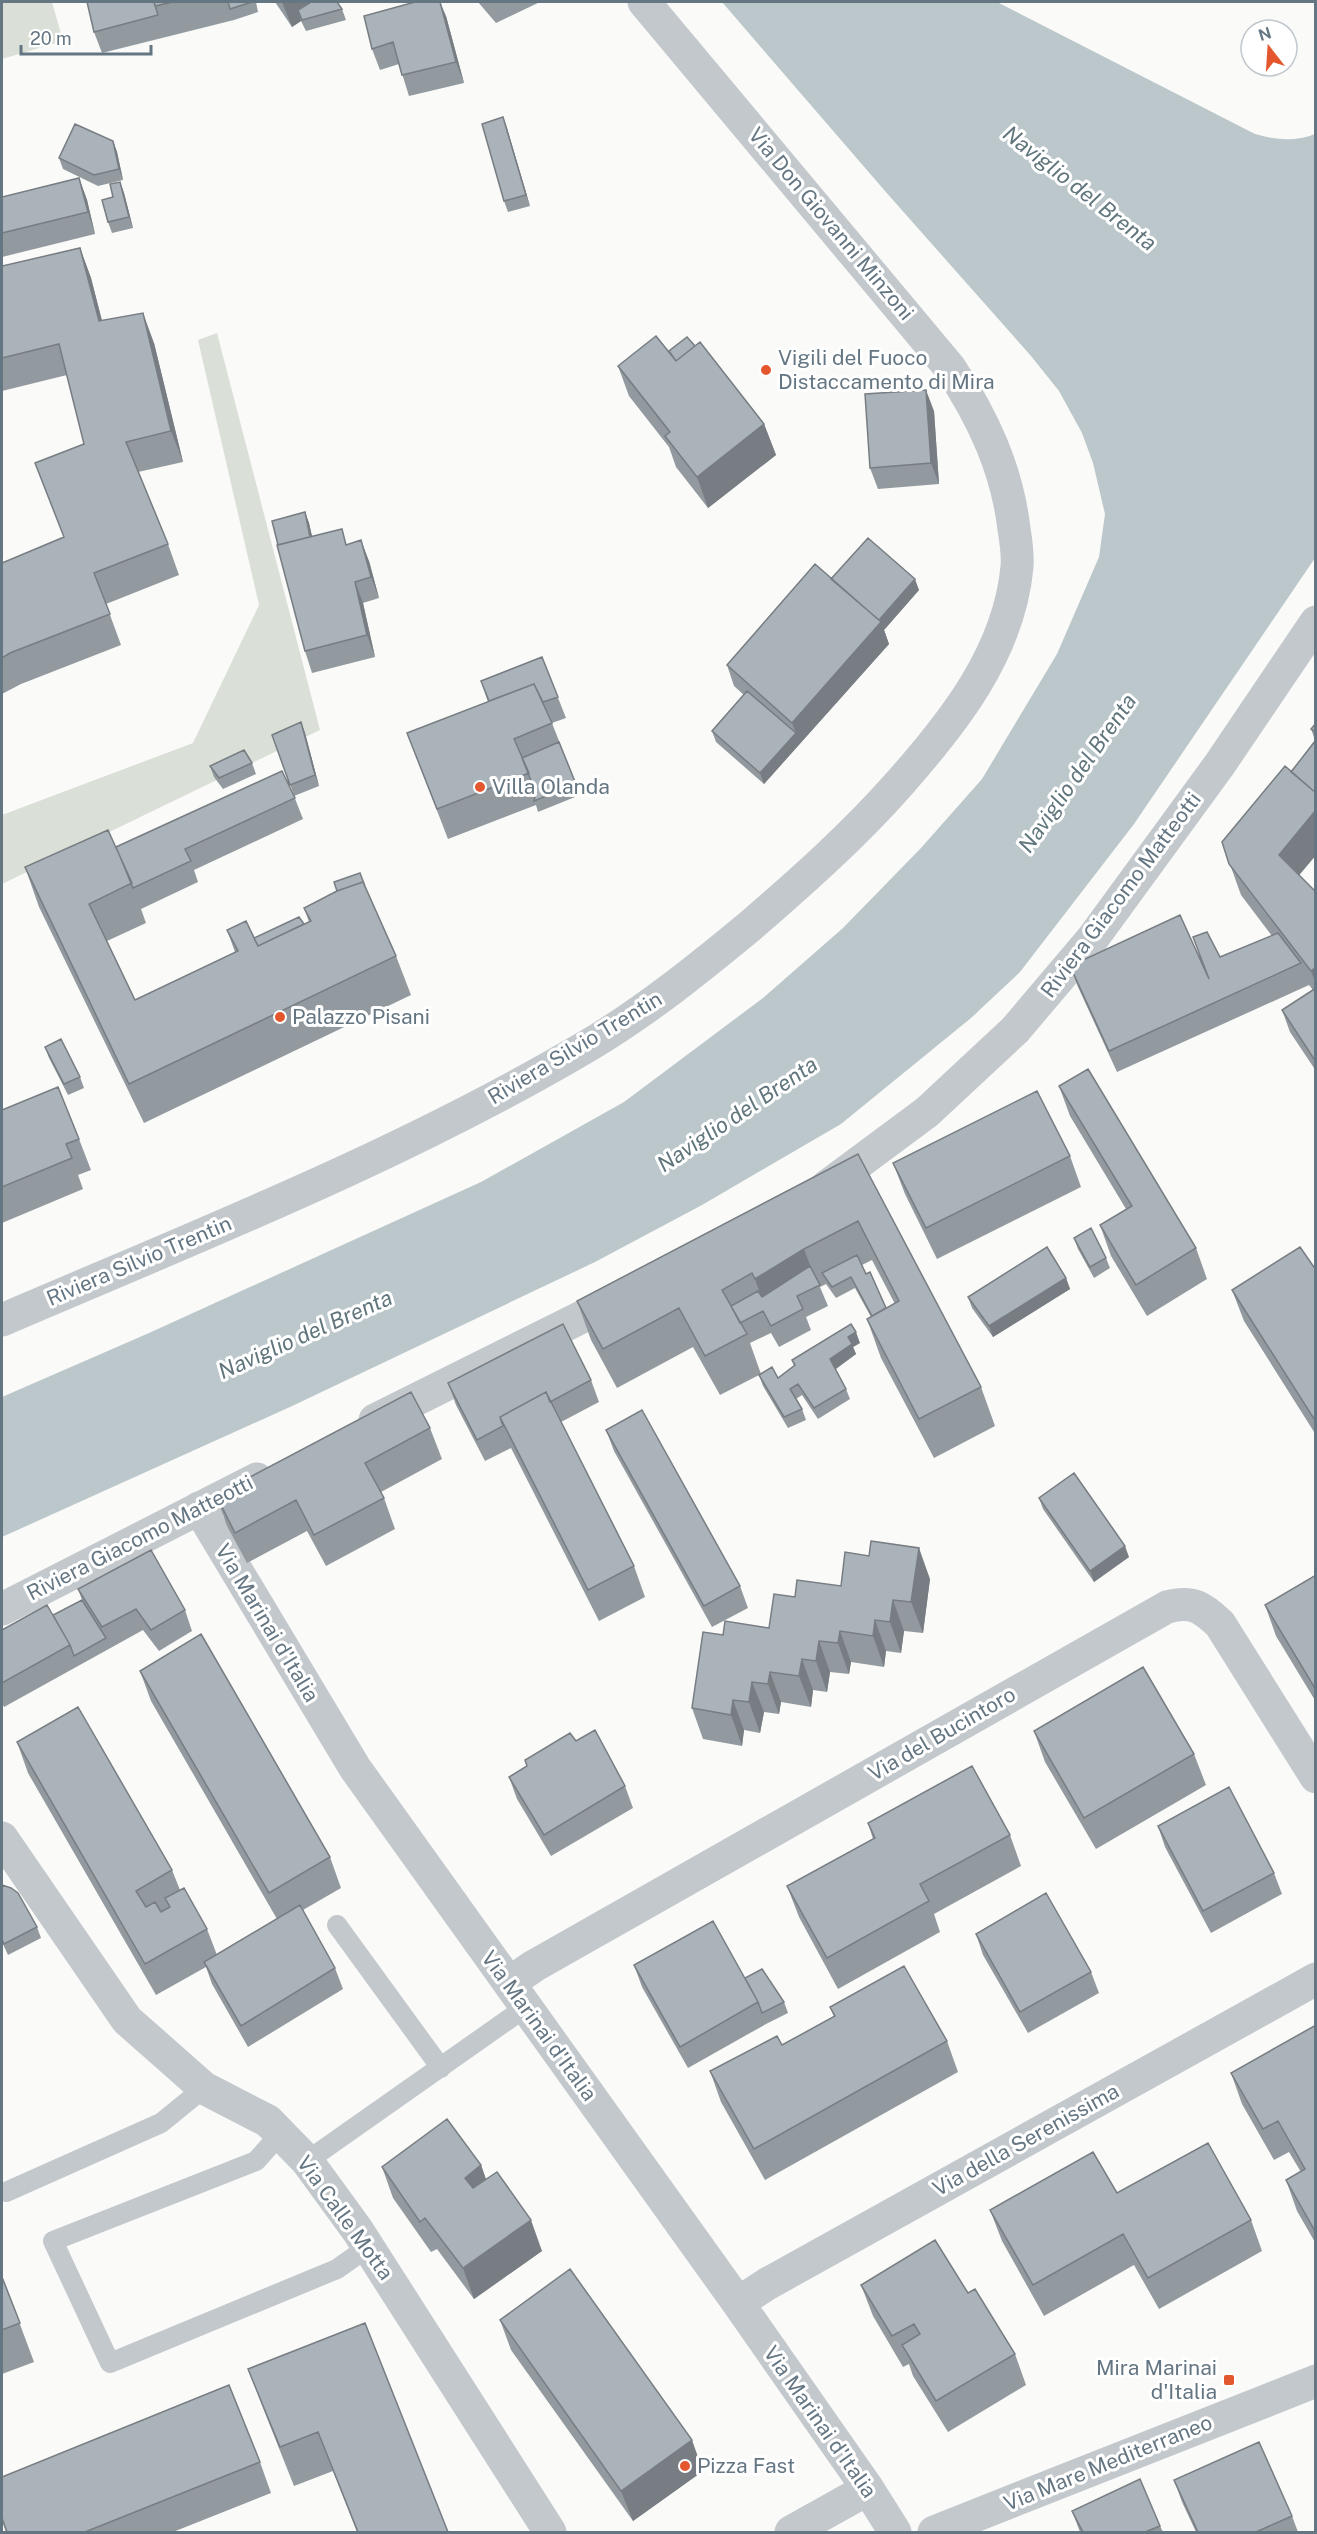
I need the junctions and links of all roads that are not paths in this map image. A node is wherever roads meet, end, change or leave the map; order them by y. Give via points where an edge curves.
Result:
1 (644, 2) edge
2 (1017, 566) joint
3 (1316, 622) edge
4 (801, 1201) edge
5 (651, 1282) edge
6 (2, 1320) edge
7 (346, 1434) edge
8 (283, 1466) edge
9 (199, 1508) junction
10 (2, 1609) edge
11 (1316, 1777) edge
12 (2, 1838) edge
13 (337, 1925) dead end
14 (1316, 1979) edge
15 (517, 1995) junction
16 (441, 2068) junction
17 (204, 2088) junction
18 (280, 2134) junction
19 (308, 2161) junction
20 (6, 2192) dead end
21 (368, 2247) junction
22 (738, 2303) junction
23 (1316, 2381) edge
24 (868, 2489) junction
25 (550, 2532) edge
26 (791, 2532) edge
27 (895, 2532) edge
28 (934, 2532) edge

1 - 2 street, Via Don Giovanni Minzoni via 950,368 979,415 999,463 1012,514
2 - 6 street, Riviera Silvio Trentin via 996,645 977,684 943,732 864,823 686,979 592,1043 484,1104 368,1162
3 - 4 street, Riviera Giacomo Matteotti via 1220,764 1093,938 1015,1030 927,1112 830,1185
5 - 7 street
8 - 9 street, Riviera Giacomo Matteotti
9 - 10 street, Riviera Giacomo Matteotti
9 - 15 street, Via Marinai d'Italia via 355,1768
11 - 15 street, Via del Bucintoro via 1220,1624 1195,1606 1167,1606 555,1954
12 - 17 street, Via Calle Motta via 127,2020
13 - 16 lane
14 - 22 street, Via della Serenissima
15 - 16 lane
15 - 22 street, Via Marinai d'Italia
16 - 19 lane
17 - 18 street, Via Calle Motta via 268,2121
17 - 20 lane via 160,2123
18 - 19 street, Via Calle Motta
18 - 21 lane via 256,2161 52,2241 110,2363 337,2269
19 - 21 street, Via Calle Motta
21 - 25 street, Via Calle Motta
22 - 24 street, Via Marinai d'Italia
23 - 28 street, Via Mare Mediterraneo
24 - 26 street
24 - 27 street, Via Marinai d'Italia

